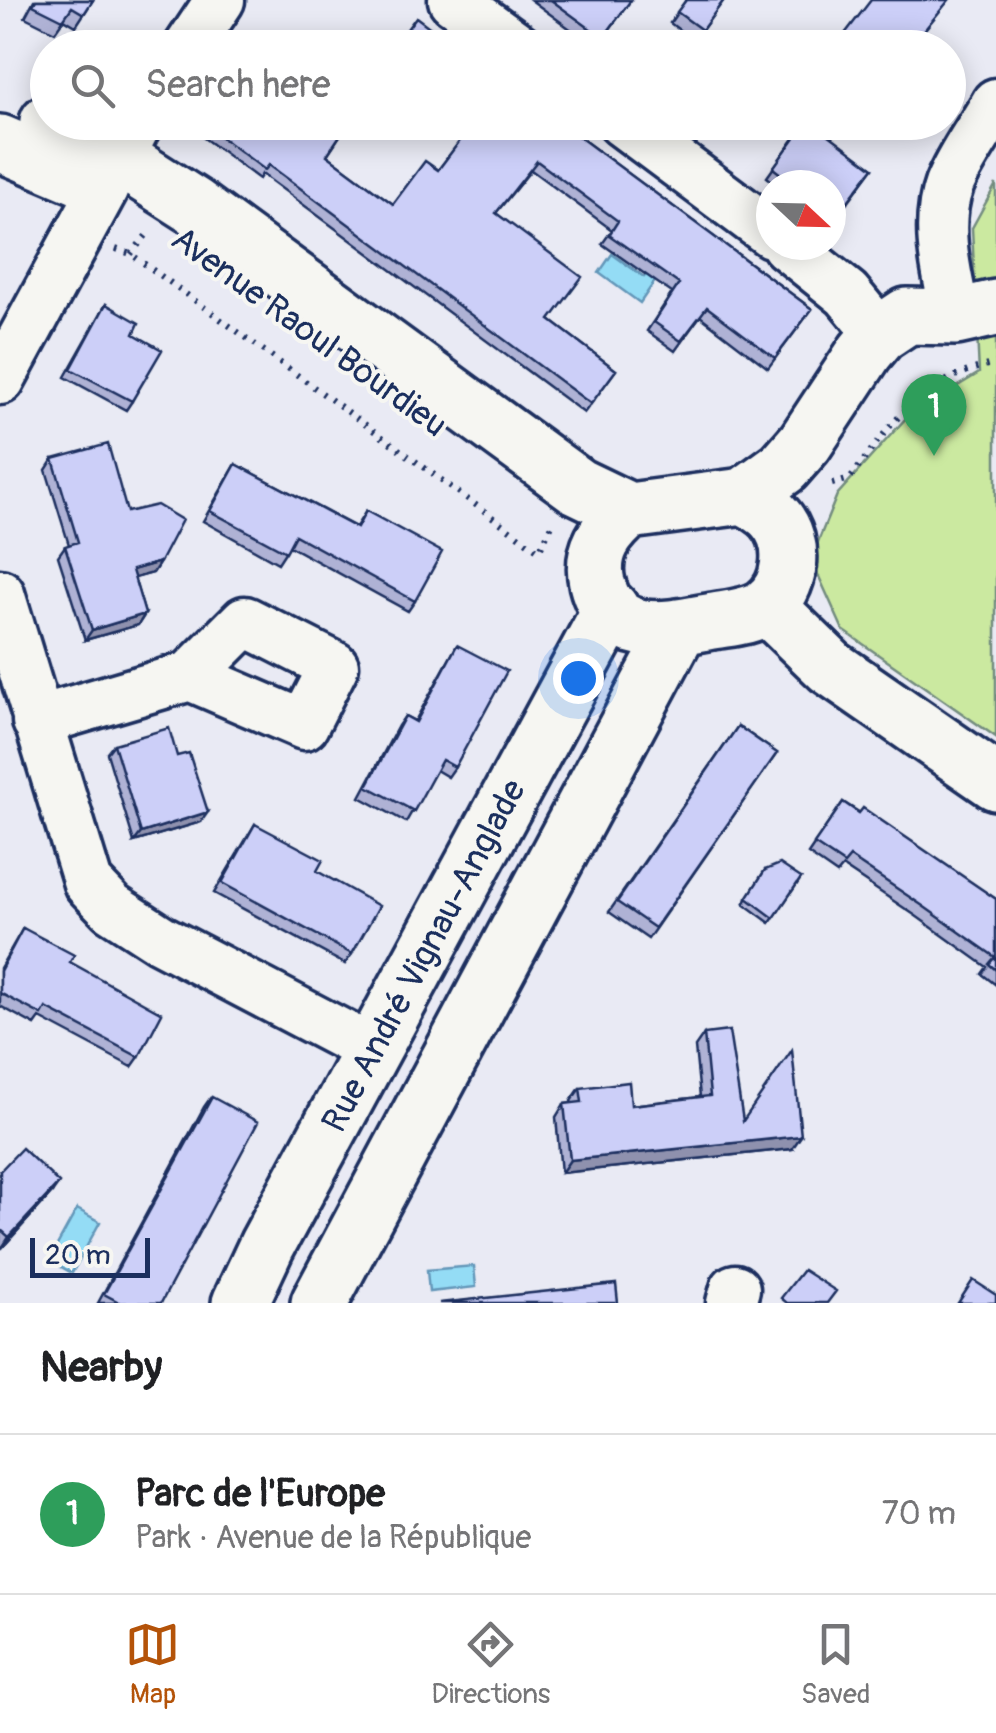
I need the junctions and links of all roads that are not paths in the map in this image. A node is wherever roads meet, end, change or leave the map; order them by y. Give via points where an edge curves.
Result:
1 (220, 0) edge
2 (453, 0) edge
3 (200, 30) edge
4 (494, 30) edge
5 (996, 103) edge
6 (0, 104) edge
7 (30, 115) edge
8 (69, 140) edge
9 (646, 140) edge
10 (0, 144) edge
11 (111, 175) edge
12 (756, 222) edge
13 (805, 260) edge
14 (976, 313) edge
15 (880, 334) junction
16 (0, 380) edge
17 (744, 496) junction
18 (629, 511) junction
19 (783, 532) junction
20 (596, 555) junction
21 (0, 594) edge
22 (767, 606) junction
23 (611, 609) junction
24 (680, 627) junction
25 (190, 676) junction
26 (37, 721) junction
27 (996, 782) edge
28 (374, 1051) junction
29 (240, 1303) edge
30 (318, 1303) edge

1 - 3 street
2 - 4 street
5 - 14 street via 951,181 942,237
6 - 7 street, Avenue Raoul Bourdieu
8 - 11 street, Avenue Raoul Bourdieu
9 - 12 street
10 - 11 street, Avenue Raoul Bourdieu
11 - 16 street
11 - 18 street, Avenue Raoul Bourdieu via 194,206 577,486
11 - 20 street, Avenue Raoul Bourdieu via 175,232 557,515
13 - 15 street via 847,294
14 - 15 street via 907,316
14 - 19 street via 860,403 820,455
15 - 17 street via 805,443
17 - 18 street
17 - 19 street via 776,518
18 - 20 street via 610,527
19 - 22 street via 790,558 784,584
20 - 23 street via 597,582
21 - 26 street
22 - 24 street
22 - 27 street via 830,667
23 - 24 street via 644,629
23 - 28 street, Rue André Vignau-Anglade
24 - 30 street, Rue André Vignau-Anglade
25 - 25 street via 304,724 334,666 245,621
25 - 26 street
26 - 28 street via 88,883 112,908 160,940
28 - 29 street, Rue André Vignau-Anglade

